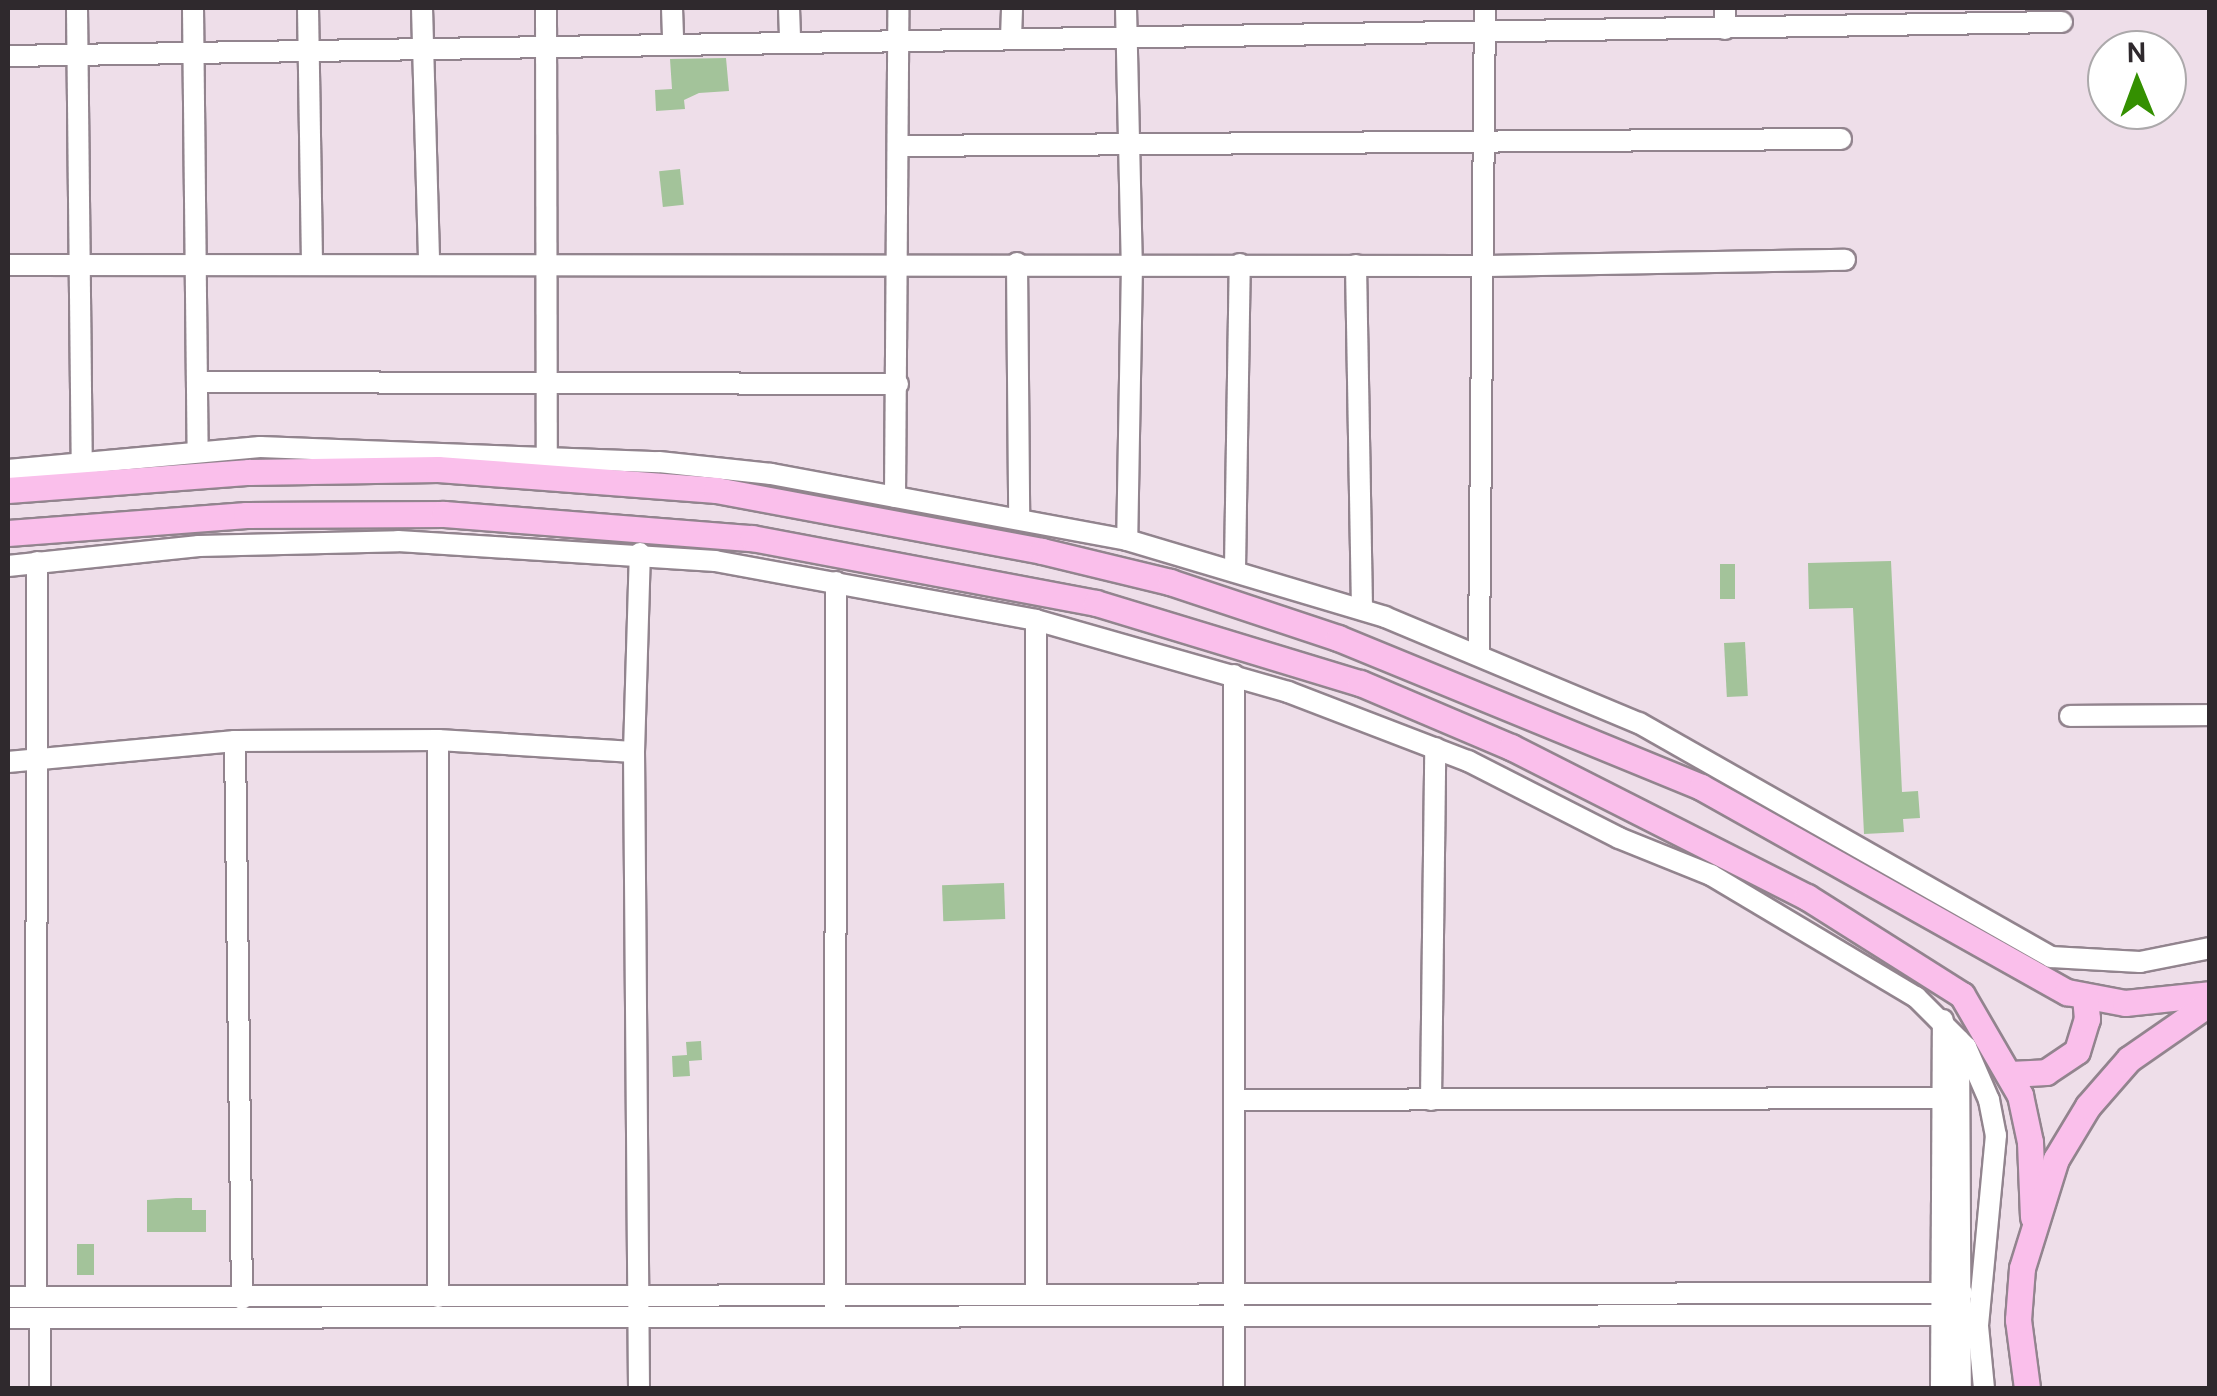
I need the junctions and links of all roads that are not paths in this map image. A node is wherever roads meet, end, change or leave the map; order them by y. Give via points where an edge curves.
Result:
1 (76, 8) edge
2 (193, 8) edge
3 (308, 8) edge
4 (422, 8) edge
5 (546, 8) edge
6 (672, 8) edge
7 (790, 8) edge
8 (898, 8) edge
9 (1012, 8) edge
10 (1126, 8) edge
11 (1485, 8) edge
12 (1725, 18) edge
13 (2062, 22) dead end
14 (1486, 33) junction
15 (1125, 37) junction
16 (1011, 38) junction
17 (898, 39) junction
18 (790, 40) junction
19 (672, 42) junction
20 (546, 43) junction
21 (422, 46) junction
22 (308, 48) junction
23 (194, 50) junction
24 (77, 52) junction
25 (8, 56) edge
26 (1841, 140) dead end
27 (1486, 144) junction
28 (900, 146) junction
29 (1128, 149) junction
30 (1845, 260) dead end
31 (550, 262) junction
32 (312, 263) junction
33 (429, 263) junction
34 (900, 263) junction
35 (1017, 263) junction
36 (79, 264) junction
37 (198, 264) junction
38 (1132, 264) junction
39 (1240, 264) junction
40 (1356, 264) junction
41 (8, 265) edge
42 (1487, 266) junction
43 (198, 382) junction
44 (548, 382) junction
45 (898, 384) junction
46 (198, 452) junction
47 (547, 455) junction
48 (82, 462) junction
49 (8, 470) edge
50 (8, 490) edge
51 (895, 497) junction
52 (1019, 517) junction
53 (8, 533) edge
54 (1127, 540) junction
55 (640, 553) junction
56 (37, 562) junction
57 (8, 566) edge
58 (1235, 568) junction
59 (836, 582) junction
60 (1362, 609) junction
61 (1036, 620) junction
62 (1479, 652) junction
63 (1234, 675) junction
64 (2210, 714) edge
65 (2070, 716) dead end
66 (438, 740) junction
67 (236, 742) junction
68 (1435, 748) junction
69 (634, 752) junction
70 (38, 756) junction
71 (8, 762) edge
72 (2210, 948) edge
73 (2210, 994) edge
74 (2085, 997) junction
75 (2210, 1003) edge
76 (1943, 1020) junction
77 (1958, 1038) junction
78 (2010, 1074) junction
79 (1941, 1098) junction
80 (1234, 1100) junction
81 (1431, 1100) junction
82 (2033, 1217) junction
83 (1234, 1293) junction
84 (1940, 1293) junction
85 (1962, 1293) junction
86 (1036, 1294) junction
87 (835, 1296) junction
88 (8, 1297) edge
89 (438, 1297) junction
90 (242, 1298) junction
91 (38, 1308) junction
92 (639, 1308) junction
93 (1951, 1315) junction
94 (8, 1318) edge
95 (1234, 1318) junction
96 (836, 1320) junction
97 (40, 1388) edge
98 (639, 1388) edge
99 (1234, 1388) edge
100 (1941, 1388) edge
101 (1961, 1388) edge
102 (1984, 1388) edge
103 (2026, 1388) edge

1 - 24 street
2 - 23 street
3 - 22 street
4 - 21 street
5 - 20 street
6 - 19 street
7 - 18 street
8 - 17 street
9 - 16 street
10 - 15 street
11 - 14 street
12 - 13 street
12 - 14 street
14 - 15 street
14 - 27 street
15 - 16 street
15 - 29 street
16 - 17 street
17 - 18 street
17 - 28 street
18 - 19 street
19 - 20 street
20 - 21 street
20 - 31 street
21 - 22 street
21 - 33 street
22 - 23 street
22 - 32 street
23 - 24 street
23 - 37 street
24 - 25 street
24 - 36 street
26 - 27 street
27 - 29 street
27 - 42 street
28 - 29 street
28 - 34 street
29 - 38 street
30 - 42 street
31 - 33 street
31 - 34 street
31 - 44 street
32 - 33 street
32 - 37 street
34 - 35 street
34 - 45 street
35 - 38 street
35 - 52 street
36 - 37 street
36 - 41 street
36 - 48 street
37 - 43 street
38 - 39 street
38 - 54 street
39 - 40 street
39 - 58 street
40 - 42 street
40 - 60 street
42 - 62 street
43 - 44 street
43 - 46 street
44 - 45 street
44 - 47 street
45 - 51 street
46 - 47 street via 384,448
46 - 48 street
47 - 51 street via 771,474
48 - 49 street
50 - 74 main road via 249,472 438,469 716,490 1042,551 1188,588 1523,711 1701,787 2037,978
51 - 52 street
52 - 54 street
53 - 78 main road via 246,515 444,514 752,538 1096,604 1405,701 1720,852 1845,919 1962,996
54 - 58 street
55 - 56 street via 358,541 199,546
55 - 59 street
55 - 69 street
56 - 57 street
56 - 70 street
58 - 60 street
59 - 61 street
59 - 87 street
60 - 62 street
61 - 63 street
61 - 86 street
62 - 72 street via 1754,783 2051,957 2140,962
63 - 68 street
63 - 80 street
64 - 65 street
66 - 67 street
66 - 69 street
66 - 89 street
67 - 70 street
67 - 90 street
68 - 76 street via 1711,875 1916,997
68 - 81 street
69 - 92 street
70 - 71 street
70 - 91 street
73 - 74 main road via 2125,1003
74 - 78 main road via 2087,1019 2077,1051 2046,1072
75 - 82 main road via 2129,1059 2088,1106 2056,1159
76 - 77 street
76 - 79 street
77 - 85 street
77 - 102 street via 1980,1071 1996,1135 1978,1326
78 - 82 main road via 2030,1142
79 - 81 street
79 - 84 street
80 - 81 street
80 - 83 street
82 - 103 main road via 2018,1320
83 - 84 street
83 - 86 street
83 - 95 street
84 - 85 street
84 - 93 street
85 - 93 street
86 - 87 street
87 - 92 street
87 - 96 street
88 - 91 street
89 - 90 street
89 - 92 street
90 - 91 street
91 - 92 street
91 - 94 street
91 - 97 street
92 - 96 street
92 - 98 street
93 - 95 street
93 - 100 street
93 - 101 street
95 - 96 street
95 - 99 street

